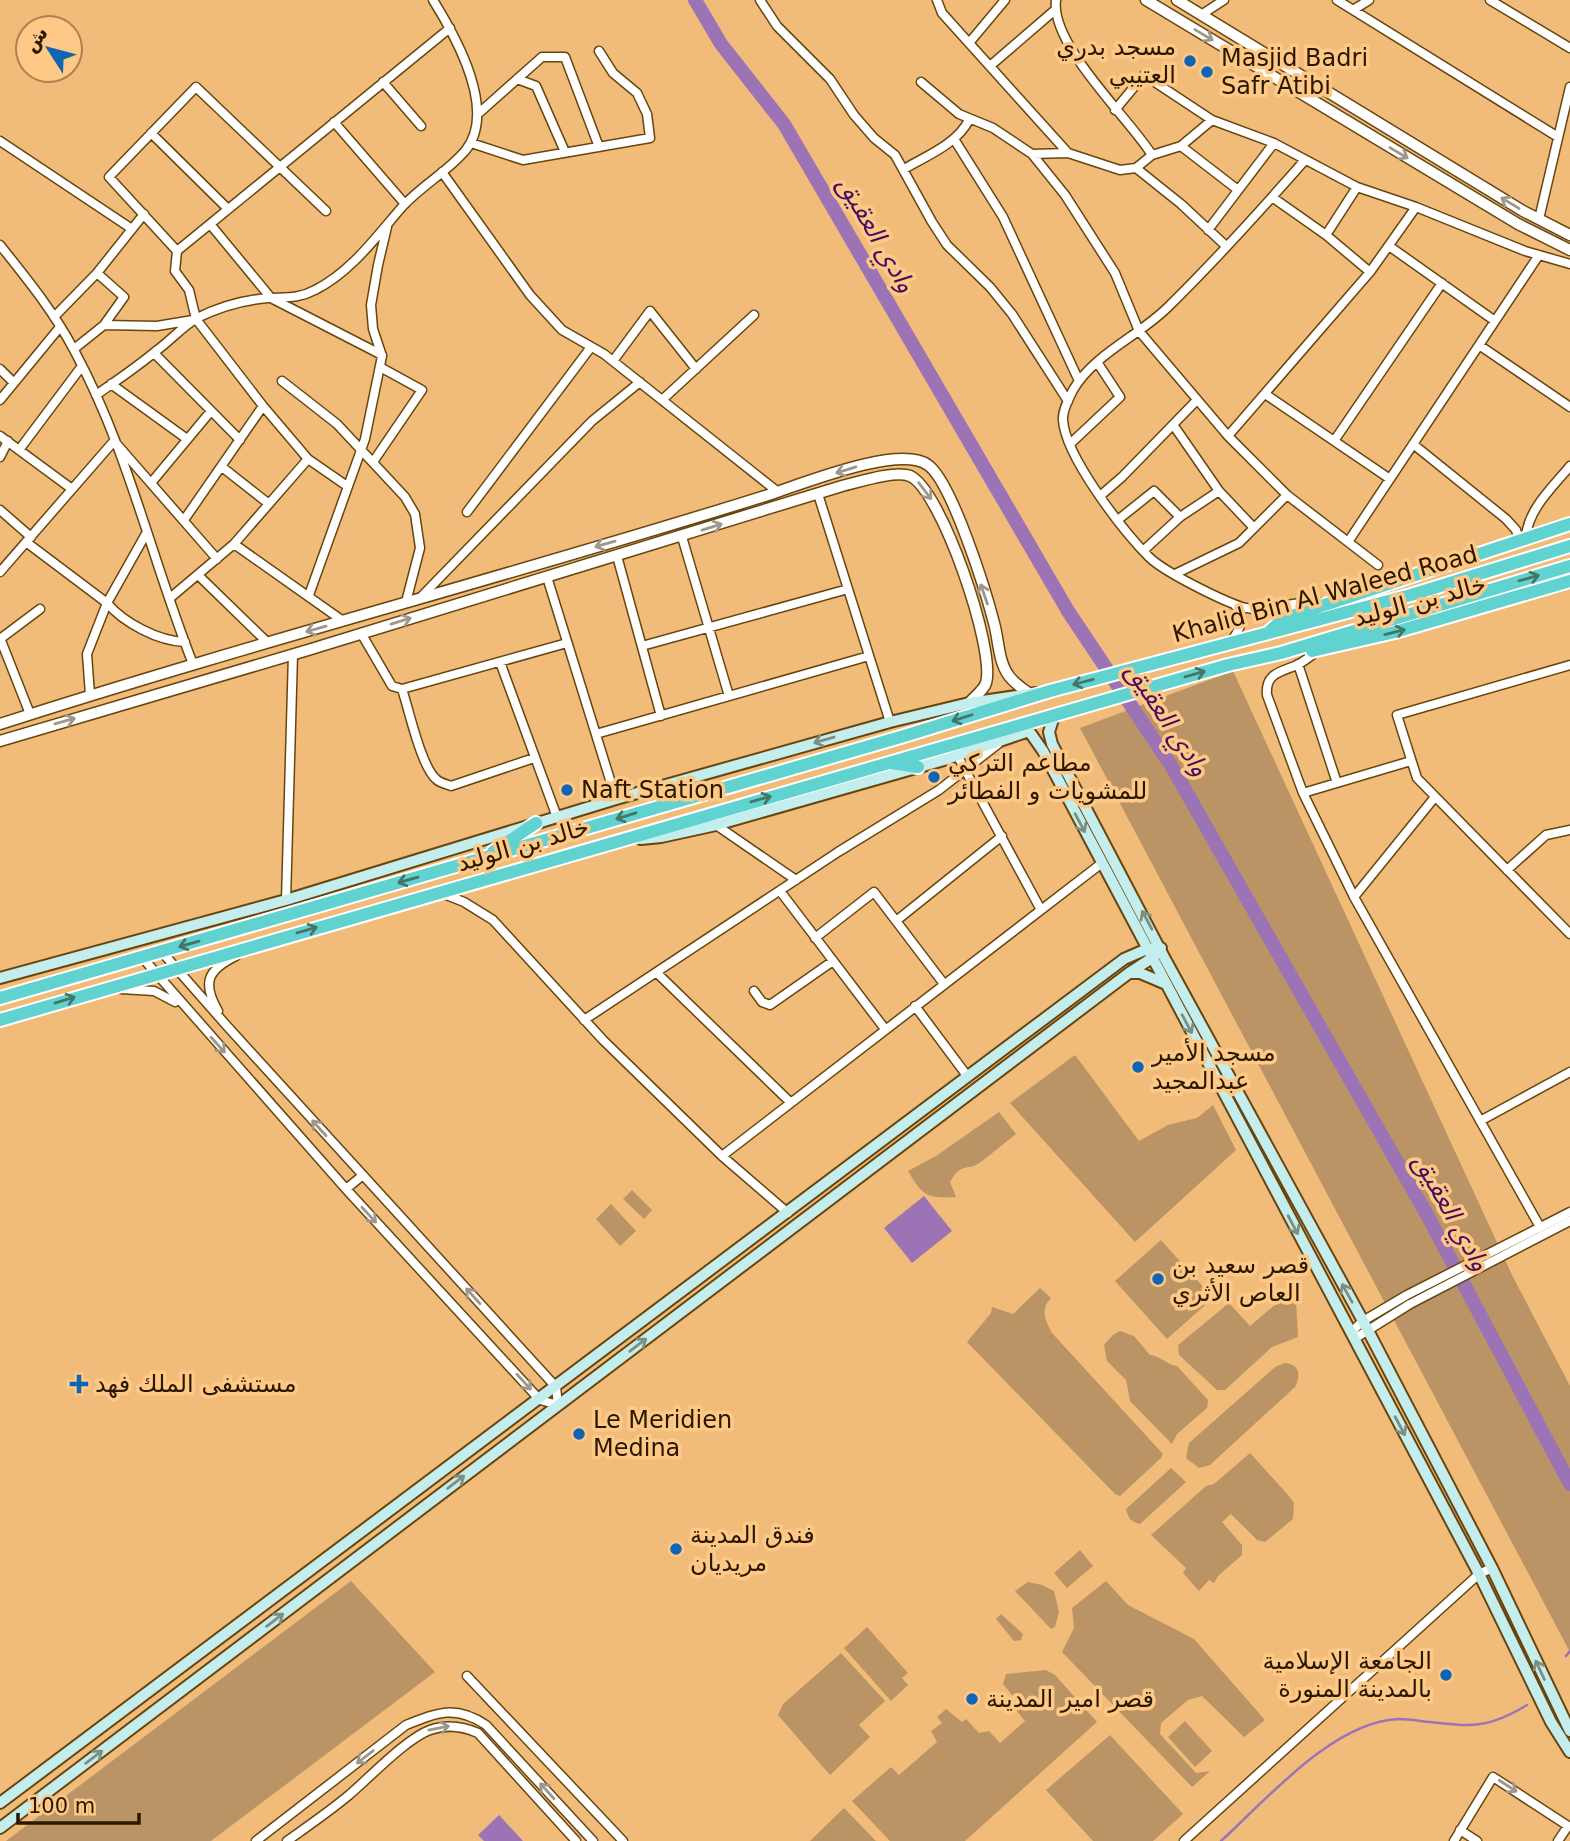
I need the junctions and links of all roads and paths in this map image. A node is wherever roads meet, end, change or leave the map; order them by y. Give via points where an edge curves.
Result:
1 (433, 0) edge
2 (761, 0) edge
3 (937, 0) edge
4 (1005, 0) edge
5 (1056, 0) edge
6 (1146, 0) edge
7 (1177, 0) edge
8 (1224, 0) edge
9 (1337, 0) edge
10 (1368, 0) edge
11 (1490, 0) edge
12 (1055, 10) junction
13 (1353, 10) junction
14 (1201, 15) junction
15 (450, 28) junction
16 (968, 43) junction
17 (1570, 48) edge
18 (599, 51) dead end
19 (990, 66) junction
20 (517, 79) junction
21 (383, 82) junction
22 (921, 82) dead end
23 (1570, 87) edge
24 (1115, 110) junction
25 (479, 113) junction
26 (969, 120) junction
27 (1212, 120) junction
28 (334, 122) junction
29 (421, 127) dead end
30 (151, 133) junction
31 (1558, 137) junction
32 (954, 139) junction
33 (0, 141) edge
34 (471, 143) junction
35 (1274, 143) junction
36 (1181, 146) junction
37 (599, 147) junction
38 (565, 152) junction
39 (1068, 153) junction
40 (1032, 154) junction
41 (1152, 155) junction
42 (1305, 160) junction
43 (279, 167) junction
44 (1136, 168) junction
45 (904, 169) junction
46 (442, 172) junction
47 (1357, 187) junction
48 (1238, 190) junction
49 (1272, 197) junction
50 (405, 204) junction
51 (1416, 207) junction
52 (228, 209) junction
53 (326, 211) dead end
54 (144, 215) junction
55 (1539, 219) junction
56 (210, 224) junction
57 (388, 224) junction
58 (132, 229) junction
59 (1208, 230) junction
60 (1326, 235) junction
61 (1570, 235) edge
62 (0, 245) edge
63 (1226, 246) junction
64 (1389, 246) junction
65 (1570, 250) edge
66 (177, 251) junction
67 (1539, 255) junction
68 (1570, 264) edge
69 (1370, 272) junction
70 (97, 273) junction
71 (1442, 283) junction
72 (271, 298) junction
73 (754, 316) dead end
74 (54, 317) junction
75 (196, 319) junction
76 (1495, 321) junction
77 (104, 326) junction
78 (60, 327) junction
79 (1139, 331) junction
80 (1479, 345) junction
81 (591, 347) junction
82 (74, 349) junction
83 (154, 353) junction
84 (382, 356) junction
85 (613, 361) junction
86 (1097, 362) junction
87 (82, 366) junction
88 (380, 367) junction
89 (0, 369) edge
90 (696, 369) junction
91 (282, 381) dead end
92 (640, 382) junction
93 (1079, 382) junction
94 (14, 383) junction
95 (111, 384) junction
96 (1265, 394) junction
97 (96, 395) junction
98 (0, 400) edge
99 (662, 400) junction
100 (1197, 400) junction
101 (1068, 401) junction
102 (263, 406) junction
103 (1570, 407) edge
104 (211, 411) junction
105 (1174, 426) junction
106 (1228, 436) junction
107 (4, 439) edge
108 (187, 439) junction
109 (240, 440) junction
110 (114, 441) junction
111 (1334, 441) junction
112 (1070, 444) junction
113 (1413, 444) junction
114 (19, 450) junction
115 (360, 450) junction
116 (0, 457) edge
117 (308, 459) junction
118 (373, 462) junction
119 (1570, 466) edge
120 (222, 467) junction
121 (1390, 479) junction
122 (151, 483) junction
123 (347, 486) junction
124 (72, 489) junction
125 (778, 492) junction
126 (1219, 492) junction
127 (818, 494) junction
128 (1287, 495) junction
129 (1100, 496) junction
130 (269, 504) junction
131 (0, 510) edge
132 (467, 512) dead end
133 (1180, 517) junction
134 (1119, 519) junction
135 (184, 520) junction
136 (1570, 524) edge
137 (1254, 528) junction
138 (147, 532) junction
139 (636, 535) junction
140 (682, 537) junction
141 (1523, 539) junction
142 (28, 540) junction
143 (1348, 542) junction
144 (234, 544) junction
145 (1570, 546) edge
146 (642, 549) junction
147 (1143, 550) junction
148 (617, 556) junction
149 (217, 559) junction
150 (1378, 565) dead end
151 (1570, 566) edge
152 (1, 568) edge
153 (1175, 574) junction
154 (198, 575) junction
155 (547, 577) junction
156 (1570, 581) edge
157 (848, 589) junction
158 (309, 595) junction
159 (170, 598) junction
160 (419, 598) junction
161 (406, 602) junction
162 (107, 603) junction
163 (1233, 603) junction
164 (1329, 603) junction
165 (40, 609) dead end
166 (343, 621) junction
167 (994, 622) junction
168 (981, 625) junction
169 (708, 627) junction
170 (1269, 632) junction
171 (361, 634) junction
172 (0, 639) edge
173 (184, 642) junction
174 (268, 643) junction
175 (567, 643) junction
176 (1225, 643) junction
177 (642, 646) junction
178 (1320, 649) junction
179 (1280, 653) junction
180 (293, 654) junction
181 (869, 656) junction
182 (500, 662) junction
183 (194, 664) junction
184 (1298, 664) junction
185 (1570, 665) edge
186 (145, 678) junction
187 (402, 690) junction
188 (1039, 693) junction
189 (90, 695) junction
190 (729, 696) junction
191 (149, 697) junction
192 (969, 703) junction
193 (30, 714) junction
194 (1056, 715) junction
195 (662, 716) junction
196 (890, 722) junction
197 (0, 724) edge
198 (1024, 728) junction
199 (596, 734) junction
200 (1002, 740) junction
201 (0, 741) edge
202 (957, 755) junction
203 (534, 758) junction
204 (1411, 761) junction
205 (887, 763) junction
206 (918, 767) junction
207 (965, 771) junction
208 (1337, 783) junction
209 (1303, 793) junction
210 (1436, 797) junction
211 (616, 799) junction
212 (557, 817) junction
213 (536, 823) junction
214 (716, 825) junction
215 (1570, 830) edge
216 (1002, 835) junction
217 (614, 841) junction
218 (482, 858) junction
219 (1102, 863) junction
220 (1507, 870) junction
221 (796, 880) junction
222 (779, 891) junction
223 (438, 892) junction
224 (1354, 897) junction
225 (286, 900) junction
226 (1041, 910) junction
227 (896, 921) junction
228 (1570, 934) edge
229 (1139, 935) junction
230 (815, 938) junction
231 (268, 942) junction
232 (1161, 948) junction
233 (162, 952) junction
234 (1149, 953) junction
235 (141, 956) junction
236 (1124, 959) junction
237 (833, 961) junction
238 (176, 969) junction
239 (657, 973) junction
240 (1129, 973) junction
241 (156, 974) junction
242 (0, 978) edge
243 (944, 984) junction
244 (1166, 984) junction
245 (101, 990) junction
246 (754, 991) dead end
247 (0, 998) edge
248 (915, 1006) junction
249 (0, 1020) edge
250 (195, 1020) junction
251 (584, 1020) junction
252 (227, 1026) junction
253 (885, 1029) junction
254 (1570, 1072) edge
255 (968, 1077) junction
256 (790, 1102) junction
257 (1480, 1121) junction
258 (722, 1156) junction
259 (363, 1175) junction
260 (346, 1189) junction
261 (1570, 1212) edge
262 (788, 1213) junction
263 (1570, 1221) edge
264 (1539, 1227) junction
265 (1516, 1244) junction
266 (1365, 1326) junction
267 (1352, 1336) junction
268 (556, 1387) junction
269 (540, 1400) junction
270 (558, 1405) junction
271 (1492, 1568) junction
272 (1479, 1574) junction
273 (467, 1676) dead end
274 (1570, 1731) edge
275 (1570, 1752) edge
276 (0, 1803) edge
277 (0, 1828) edge
278 (1569, 1828) edge
279 (1460, 1830) junction
280 (256, 1841) edge
281 (287, 1841) edge
282 (576, 1841) edge
283 (593, 1841) edge
284 (623, 1841) edge
285 (1184, 1841) edge
286 (1454, 1841) edge
287 (1477, 1841) edge
288 (1558, 1841) edge

1 - 15 street
2 - 45 street via 777,26 830,79 854,115
3 - 16 street via 942,13
4 - 16 street
5 - 12 street
6 -> 65 street via 1518,224
7 - 14 street
8 - 14 street
9 - 13 street
10 - 13 street
11 - 17 street
12 - 19 street
12 - 24 street via 1069,44
13 - 31 street
55 -> 14 street
15 - 21 street
15 - 25 street
16 - 19 street
18 - 37 street via 613,72 637,93 647,114 650,138
19 - 39 street
20 - 25 street
20 - 37 street via 542,57 565,57
20 - 38 street via 536,86
21 - 28 street
21 - 29 street
22 - 26 street
23 - 31 street
24 - 27 street via 1144,75
24 - 41 street
25 - 34 street
26 - 32 street
26 - 40 street via 993,128
27 - 35 street
27 - 36 street
28 - 43 street
28 - 50 street
30 - 43 street via 196,87
30 - 52 street
30 - 54 street via 109,177
31 - 55 street
32 - 45 street
32 - 93 street via 1003,217
33 - 58 street
34 - 38 street via 523,159
34 - 46 street
35 - 42 street
35 - 48 street
36 - 41 street
36 - 48 street
37 - 38 street
39 - 40 street
39 - 44 street via 1121,170
40 - 79 street via 1065,195 1115,273
41 - 44 street
42 - 47 street
42 - 49 street
43 - 52 street
43 - 53 street
44 - 59 street
45 - 101 street via 947,244 1012,314
46 - 50 street
46 - 81 street via 530,295 562,330
47 - 51 street
47 - 60 street
48 - 59 street
49 - 60 street
49 - 63 street
50 - 57 street
51 - 64 street
51 - 67 street
52 - 56 street
54 - 58 street
54 - 66 street
55 - 61 street
56 - 66 street
56 - 72 street
57 - 72 street via 364,252 314,291 289,299
57 - 84 street via 372,305 373,329
58 - 70 street
59 - 63 street
60 - 69 street
62 - 74 street
63 - 79 street via 1167,309
64 - 69 street
64 - 71 street
66 - 75 street via 175,271 190,290
67 - 68 street
67 - 76 street
69 - 96 street
70 - 74 street
70 - 77 street via 124,297
71 - 76 street
71 - 111 street
72 - 75 street via 225,307
72 - 84 street
73 - 90 street
74 - 78 street
75 - 77 street via 157,326
75 - 83 street
75 - 102 street
76 - 80 street
77 - 82 street
78 - 82 street
78 - 94 street
79 - 86 street
79 - 100 street
80 - 103 street
80 - 113 street
81 - 85 street
81 - 132 street
82 - 87 street
83 - 95 street
83 - 104 street
84 - 88 street
85 - 90 street via 650,311
85 - 92 street
86 - 93 street
86 - 112 street via 1120,397
87 - 97 street
87 - 114 street
88 - 115 street
88 - 118 street via 422,390
89 - 94 street
90 - 99 street
91 - 115 street
92 - 99 street
92 - 160 street via 592,421
93 - 101 street
94 - 98 street
95 - 97 street
95 - 108 street
96 - 106 street
96 - 111 street
97 - 110 street
99 - 125 street
100 - 105 street
100 - 106 street
101 - 112 street via 1062,416
102 - 109 street
102 - 117 street
104 - 108 street
104 - 109 street
105 - 126 street
105 - 129 street
106 - 128 street
107 - 114 street
107 - 116 street
108 - 122 street
109 - 120 street
110 - 122 street
110 - 124 street
110 - 138 street
111 - 121 street
112 - 129 street
113 - 121 street
113 - 141 street via 1506,519
114 - 124 street
115 - 118 street
115 - 123 street
117 - 123 street
117 - 130 street
118 - 161 street via 415,514 420,548
119 - 141 street via 1534,512
120 - 130 street
120 - 135 street
121 - 143 street
122 - 135 street
123 - 158 street
124 - 142 street
125 - 139 street
167 -> 125 street via 953,502 927,464 894,458
126 - 133 street
126 - 137 street
140 -> 127 street
127 - 157 street
127 -> 168 street via 901,473 913,477 927,491 946,528
128 - 137 street
128 - 143 street
129 - 134 street
130 - 144 street
131 - 142 street
133 - 134 street via 1154,491
133 - 147 street
134 - 147 street
135 - 149 street
136 - 141 highway, خالد بن الوليد
137 - 153 street via 1239,543
138 - 159 street
138 - 162 street
139 - 146 street
139 -> 160 street
140 - 146 street
140 - 169 street
141 - 164 highway, خالد بن الوليد
142 - 152 street
142 - 162 street
143 - 150 street
144 - 149 street
144 - 158 street
145 - 170 highway, Khalid Bin Al Waleed Road
146 - 148 street
147 - 153 street
148 - 155 street
148 - 177 street
149 - 154 street
179 -> 151 highway, Khalid Bin Al Waleed Road
153 - 163 street
154 - 159 street
154 - 174 street
171 -> 155 street
155 - 175 street
178 -> 156 highway, خالد بن الوليد via 1426,624
157 - 169 street
157 - 181 street
158 - 166 street
159 - 173 street
160 - 161 street
161 - 166 street
162 - 173 street via 117,614 169,641
162 - 189 street via 87,654
163 - 164 street via 1262,610 1298,602
163 - 176 street via 1241,623
164 - 170 highway, خالد بن الوليد via 1282,620
165 - 172 street
166 -> 174 street
167 - 168 street
167 - 188 street via 1009,676
168 - 192 street via 988,664 986,684
169 - 177 street
169 - 190 street
170 - 176 highway, Khalid Bin Al Waleed Road
171 - 180 street
171 - 187 street via 392,685
172 - 193 street
173 - 183 street
174 - 183 street
175 - 182 street
175 - 199 street
176 -> 188 highway, Khalid Bin Al Waleed Road
177 - 195 street
178 - 179 highway, خالد بن الوليد
178 - 184 street
194 -> 179 highway, Khalid Bin Al Waleed Road
180 - 191 street
180 - 225 street
181 - 190 street
181 - 196 street
182 - 187 street
182 - 203 street
183 - 186 street
184 - 208 street
184 - 209 street via 1277,671 1266,690
185 - 204 street via 1397,715
186 - 189 street
186 - 191 street
187 - 203 street via 426,764 443,783 451,786
188 - 192 main road
188 -> 218 highway, خالد بن الوليد
189 - 193 street
190 - 195 street
201 -> 191 street
192 - 196 main road
193 - 197 street
194 - 198 highway, خالد بن الوليد
232 -> 194 main road via 1052,744 1049,732
195 - 199 street
196 -> 211 main road
198 - 200 main road
198 - 205 highway, خالد بن الوليد
198 -> 219 main road via 1043,751
199 - 211 street
200 - 202 main road
200 - 207 street
202 - 206 main road
202 - 207 street
203 - 212 street
204 - 208 street
204 - 210 street via 1417,778
205 - 206 highway
217 -> 205 highway, خالد بن الوليد
206 - 214 main road
207 - 216 street
207 - 221 street
208 - 209 street
209 - 224 street
210 - 220 street
210 - 224 street
211 - 212 main road
212 - 213 main road
213 - 218 highway
213 - 225 main road
214 - 217 main road
214 - 221 street
215 - 220 street via 1546,835
216 - 226 street
216 - 227 street
217 - 223 highway, خالد بن الوليد
218 -> 233 highway, خالد بن الوليد
219 - 226 street
219 - 229 main road
220 - 228 street
221 - 222 street
222 - 230 street
222 - 239 street
231 -> 223 highway, خالد بن الوليد
223 - 251 street via 493,920
224 - 257 street
225 - 242 main road
226 - 243 street
227 - 230 street via 874,892
227 - 243 street
229 - 234 main road
229 - 236 main road via 1136,949
230 - 237 street
231 - 238 highway, خالد بن الوليد
231 - 252 street via 223,963 208,985
232 - 234 main road
266 -> 232 main road
233 - 235 highway, خالد بن الوليد
233 - 238 street
234 - 236 main road
234 - 240 main road
234 - 244 main road
235 - 241 street
235 - 247 highway, خالد بن الوليد
236 - 240 main road
236 - 255 main road
237 - 246 street via 771,1005 761,1002
237 - 253 street
238 - 241 highway, خالد بن الوليد
238 - 252 street
239 - 251 street
239 - 256 street
240 - 244 main road via 1140,972
270 -> 240 main road
241 - 245 highway, خالد بن الوليد
241 - 250 street
243 - 248 street
244 -> 267 main road
249 -> 245 highway, خالد بن الوليد
245 - 250 street via 154,991 169,997
248 - 253 street
248 - 255 street
250 -> 260 street
251 - 258 street
259 -> 252 street
253 - 256 street
254 - 257 street
255 - 262 main road
256 - 258 street
257 - 264 street
258 - 262 street
259 - 260 street
268 -> 259 street
260 -> 269 street
261 - 264 street
262 - 268 main road
263 - 265 street
264 - 265 street
265 - 266 street
265 - 266 street via 1407,1295
266 - 267 street
266 - 271 main road
267 -> 272 main road
268 - 269 main road
268 - 270 street
269 - 270 street
269 - 276 main road
277 -> 270 main road
271 - 272 street
274 -> 271 main road
272 - 275 main road
272 - 285 street
273 - 284 street
279 -> 278 street via 1493,1777
278 - 288 street
279 - 286 street
279 - 287 street
283 -> 280 street via 486,1725 469,1713 447,1712 407,1726
281 -> 282 street via 414,1739 449,1726 478,1733

